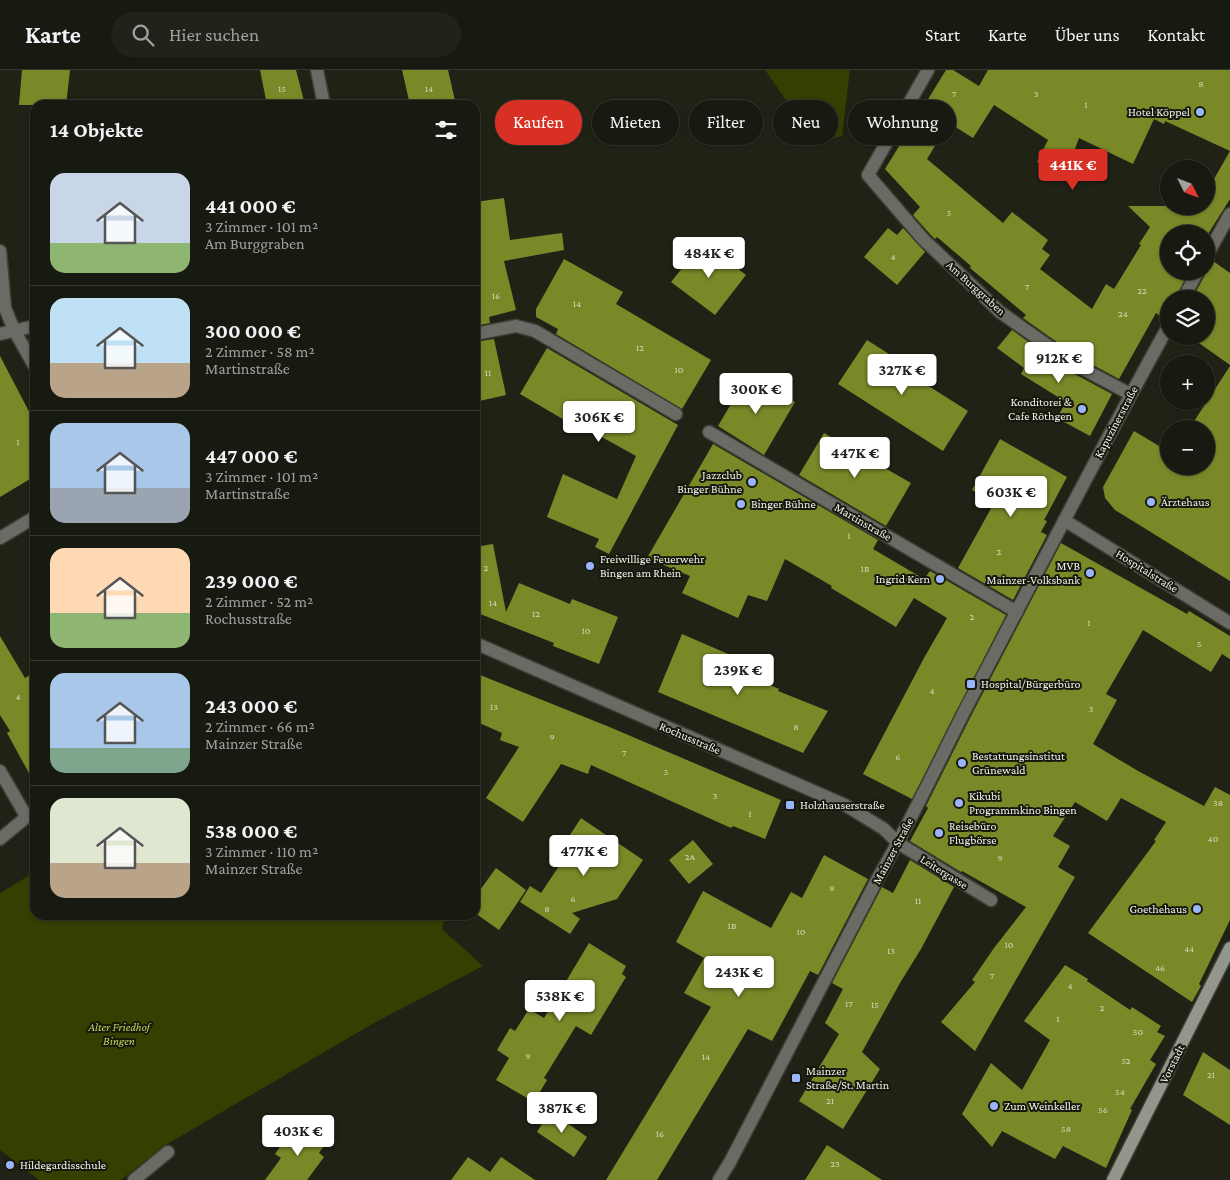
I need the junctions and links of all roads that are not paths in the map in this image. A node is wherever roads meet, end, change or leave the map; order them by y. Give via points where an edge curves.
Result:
1 (317, 70) edge
2 (928, 70) edge
3 (323, 100) edge
4 (1230, 214) edge
5 (1215, 241) edge
6 (0, 251) edge
7 (3, 308) edge
8 (30, 327) edge
9 (14, 330) junction
10 (480, 333) edge
11 (0, 334) edge
12 (1160, 341) edge
13 (30, 358) edge
14 (1130, 394) junction
15 (676, 414) dead end
16 (709, 432) dead end
17 (30, 520) edge
18 (1064, 520) junction
19 (0, 538) edge
20 (1016, 612) junction
21 (1230, 623) edge
22 (480, 645) edge
23 (0, 771) edge
24 (30, 812) edge
25 (30, 814) edge
26 (0, 839) edge
27 (898, 843) junction
28 (990, 900) dead end
29 (1230, 948) edge
30 (168, 1152) dead end
31 (134, 1180) edge
32 (718, 1180) edge
33 (1113, 1180) edge

1 - 3 street
2 - 14 street, Am Burggraben via 868,175 923,239 1000,312 1074,364
4 - 5 street
6 - 7 street
7 - 9 street
8 - 9 street
9 - 11 street
9 - 13 street
10 - 15 street via 516,326 535,331
12 - 14 street, Kapuzinerstraße
14 - 18 street, Kapuzinerstraße
16 - 20 street, Martinstraße
17 - 19 street
18 - 20 street, Mainzer Straße
18 - 21 street, Hospitalstraße
20 - 27 street, Mainzer Straße
22 - 27 street, Rochusstraße via 845,805 884,829
23 - 24 street
25 - 26 street
27 - 28 street, Leitergasse
27 - 32 street, Mainzer Straße
29 - 33 main road, Vorstadt
30 - 31 street

